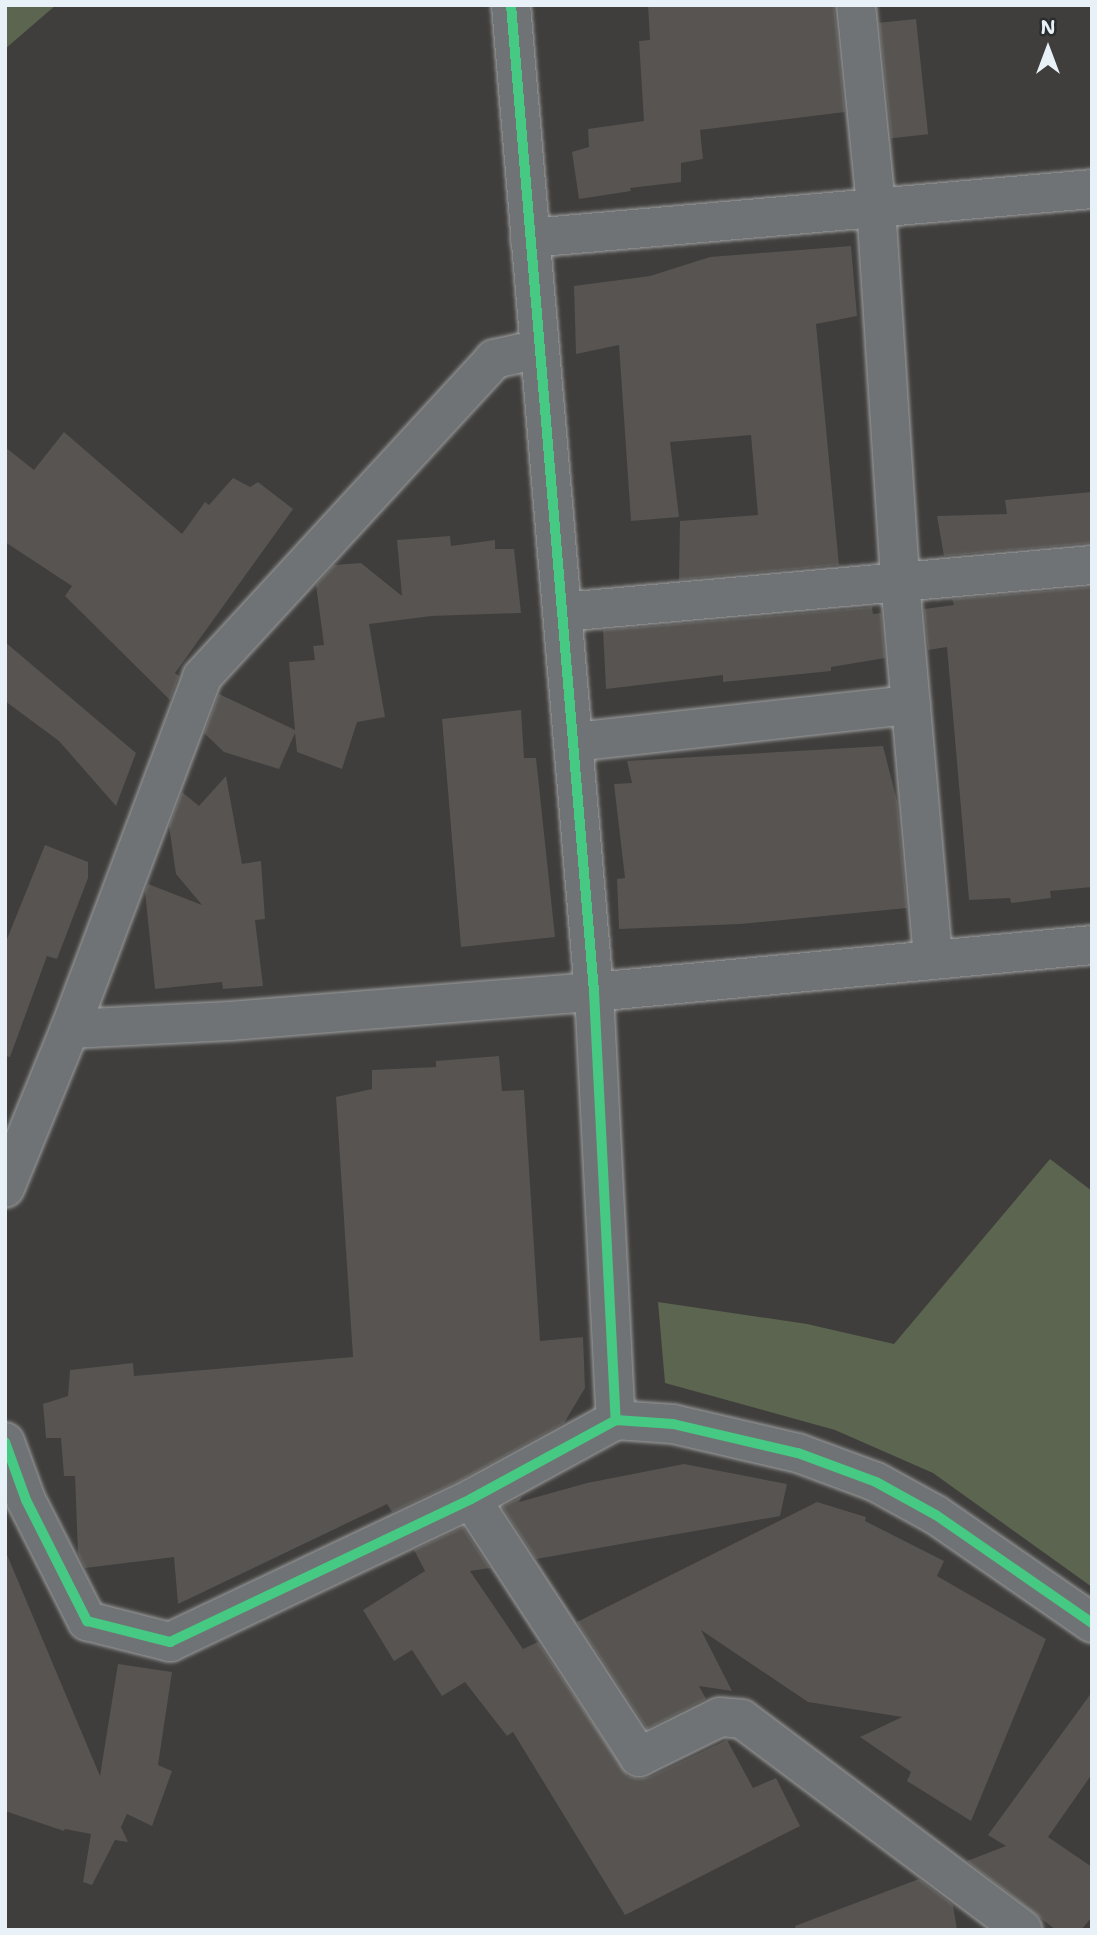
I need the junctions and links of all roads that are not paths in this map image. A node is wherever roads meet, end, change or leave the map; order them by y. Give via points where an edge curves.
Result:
1 (512, 5) edge
2 (856, 5) edge
3 (1092, 189) edge
4 (876, 206) junction
5 (530, 238) junction
6 (540, 349) junction
7 (1092, 565) edge
8 (900, 581) junction
9 (563, 612) junction
10 (911, 705) junction
11 (574, 742) junction
12 (1092, 945) edge
13 (933, 959) junction
14 (594, 992) junction
15 (70, 1029) junction
16 (5, 1188) edge
17 (615, 1420) junction
18 (5, 1442) edge
19 (471, 1500) junction
20 (1092, 1623) edge
21 (1023, 1930) edge

1 - 5 street
2 - 4 street
3 - 4 street
4 - 5 street
4 - 8 street
5 - 6 street
6 - 9 street
6 - 15 street via 494,359 202,677
7 - 8 street
8 - 9 street
8 - 10 street
9 - 11 street
10 - 11 street
10 - 13 street
11 - 14 street
12 - 13 street
13 - 14 street
14 - 15 street
14 - 17 street
15 - 16 street
17 - 19 street
17 - 20 street via 673,1424 798,1452 876,1482 936,1515
18 - 19 street via 26,1500 88,1621 170,1642
19 - 21 street via 639,1757 720,1717 742,1719

